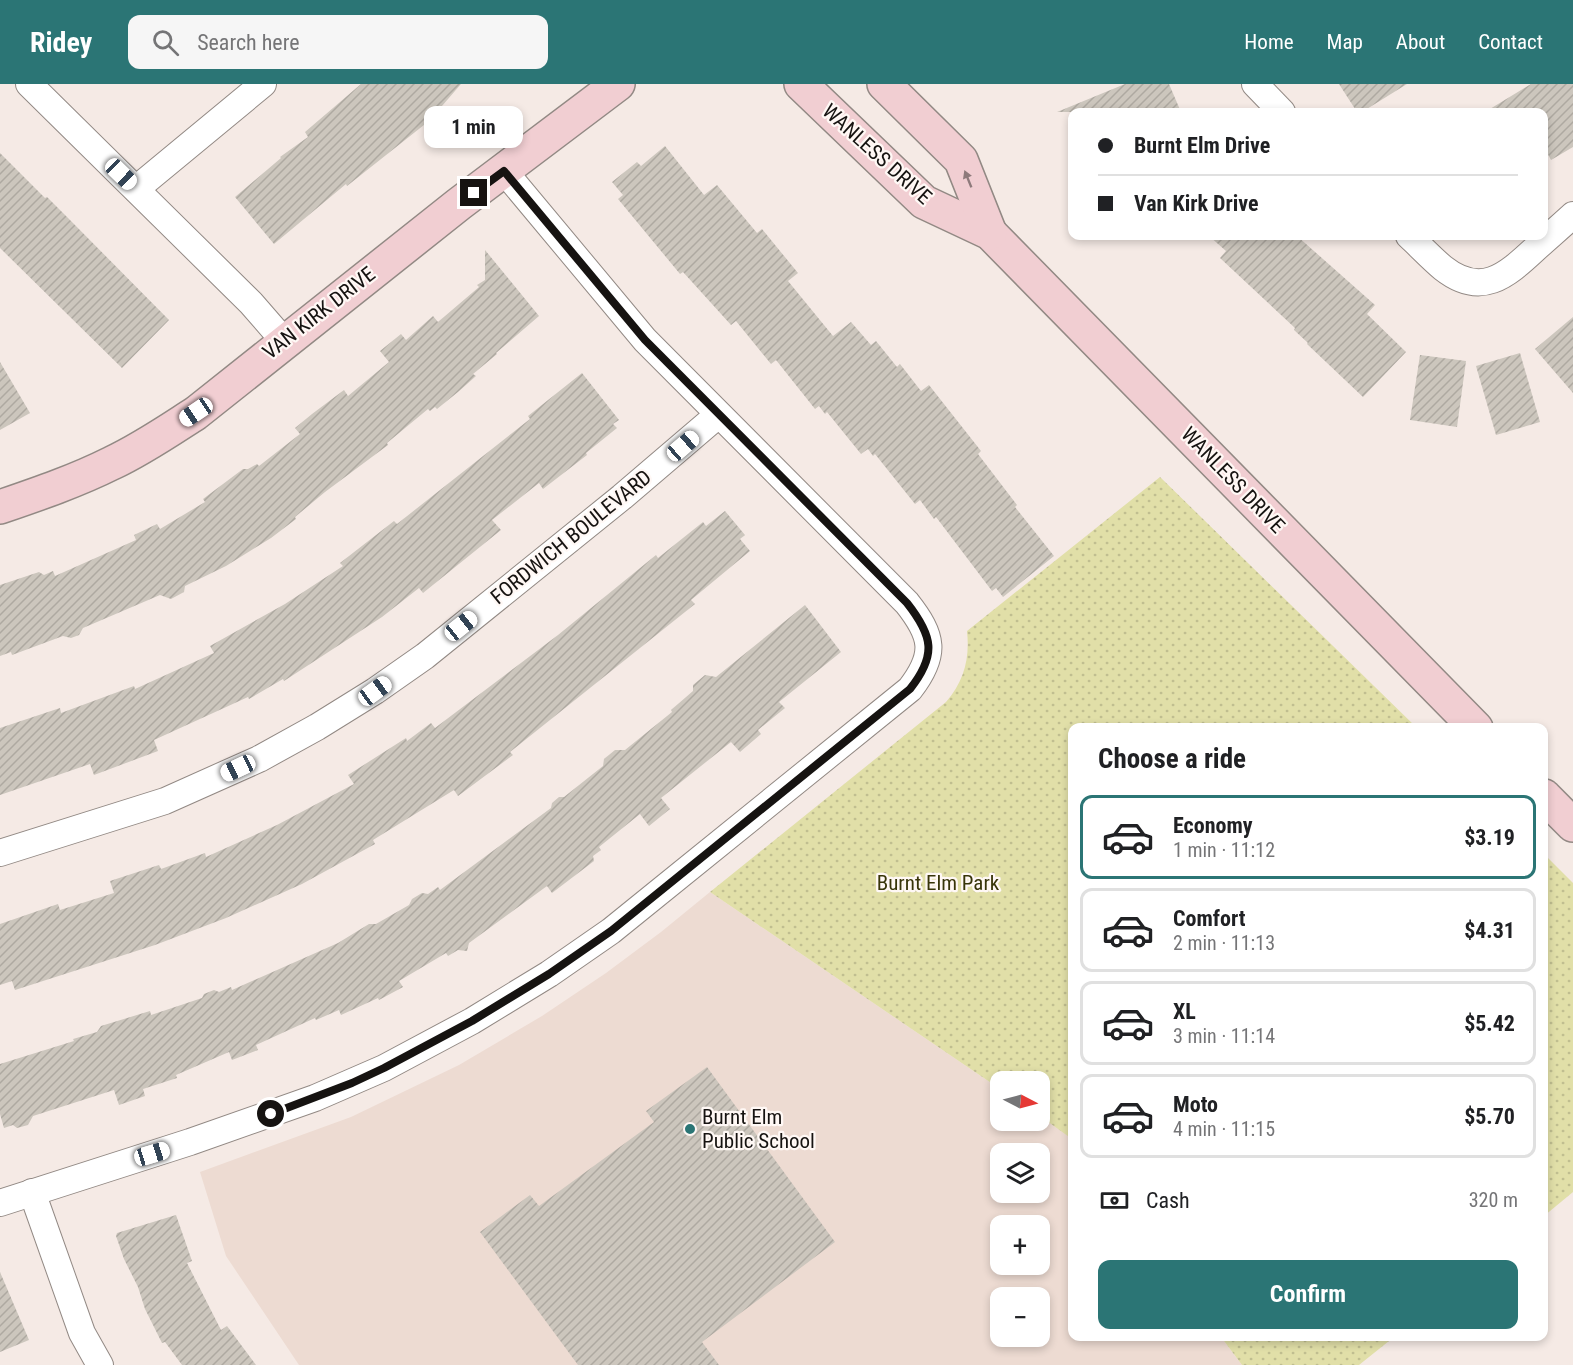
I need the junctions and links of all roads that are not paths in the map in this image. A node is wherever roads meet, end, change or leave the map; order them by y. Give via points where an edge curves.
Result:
1 (29, 84) edge
2 (262, 84) edge
3 (618, 84) edge
4 (801, 84) edge
5 (884, 84) edge
6 (1255, 84) edge
7 (1278, 108) edge
8 (504, 171) junction
9 (136, 189) junction
10 (1573, 215) edge
11 (990, 233) junction
12 (1548, 238) edge
13 (1413, 240) edge
14 (1545, 240) edge
15 (284, 341) junction
16 (718, 416) junction
17 (0, 507) edge
18 (1471, 723) edge
19 (1548, 800) edge
20 (1573, 825) edge
21 (0, 853) edge
22 (32, 1192) junction
23 (0, 1203) edge
24 (99, 1365) edge

1 - 9 street
2 - 9 street
3 - 8 main road, VAN KIRK DRIVE
4 - 11 main road, WANLESS DRIVE via 924,202
11 -> 5 main road, WANLESS DRIVE via 961,160
6 - 7 street
8 - 15 main road, VAN KIRK DRIVE
8 - 16 street via 645,340
9 - 15 street
10 - 12 street
11 - 18 main road, WANLESS DRIVE
13 - 14 street via 1443,268 1474,282 1498,279
15 - 17 main road, VAN KIRK DRIVE via 152,442 48,491
16 - 21 street, FORDWICH BOULEVARD via 424,656 317,727 259,759 165,801
16 - 22 street via 918,617 929,645 924,672 910,689 611,931 472,1021 384,1068 315,1098
19 - 20 main road
22 - 23 street
22 - 24 street via 82,1333

